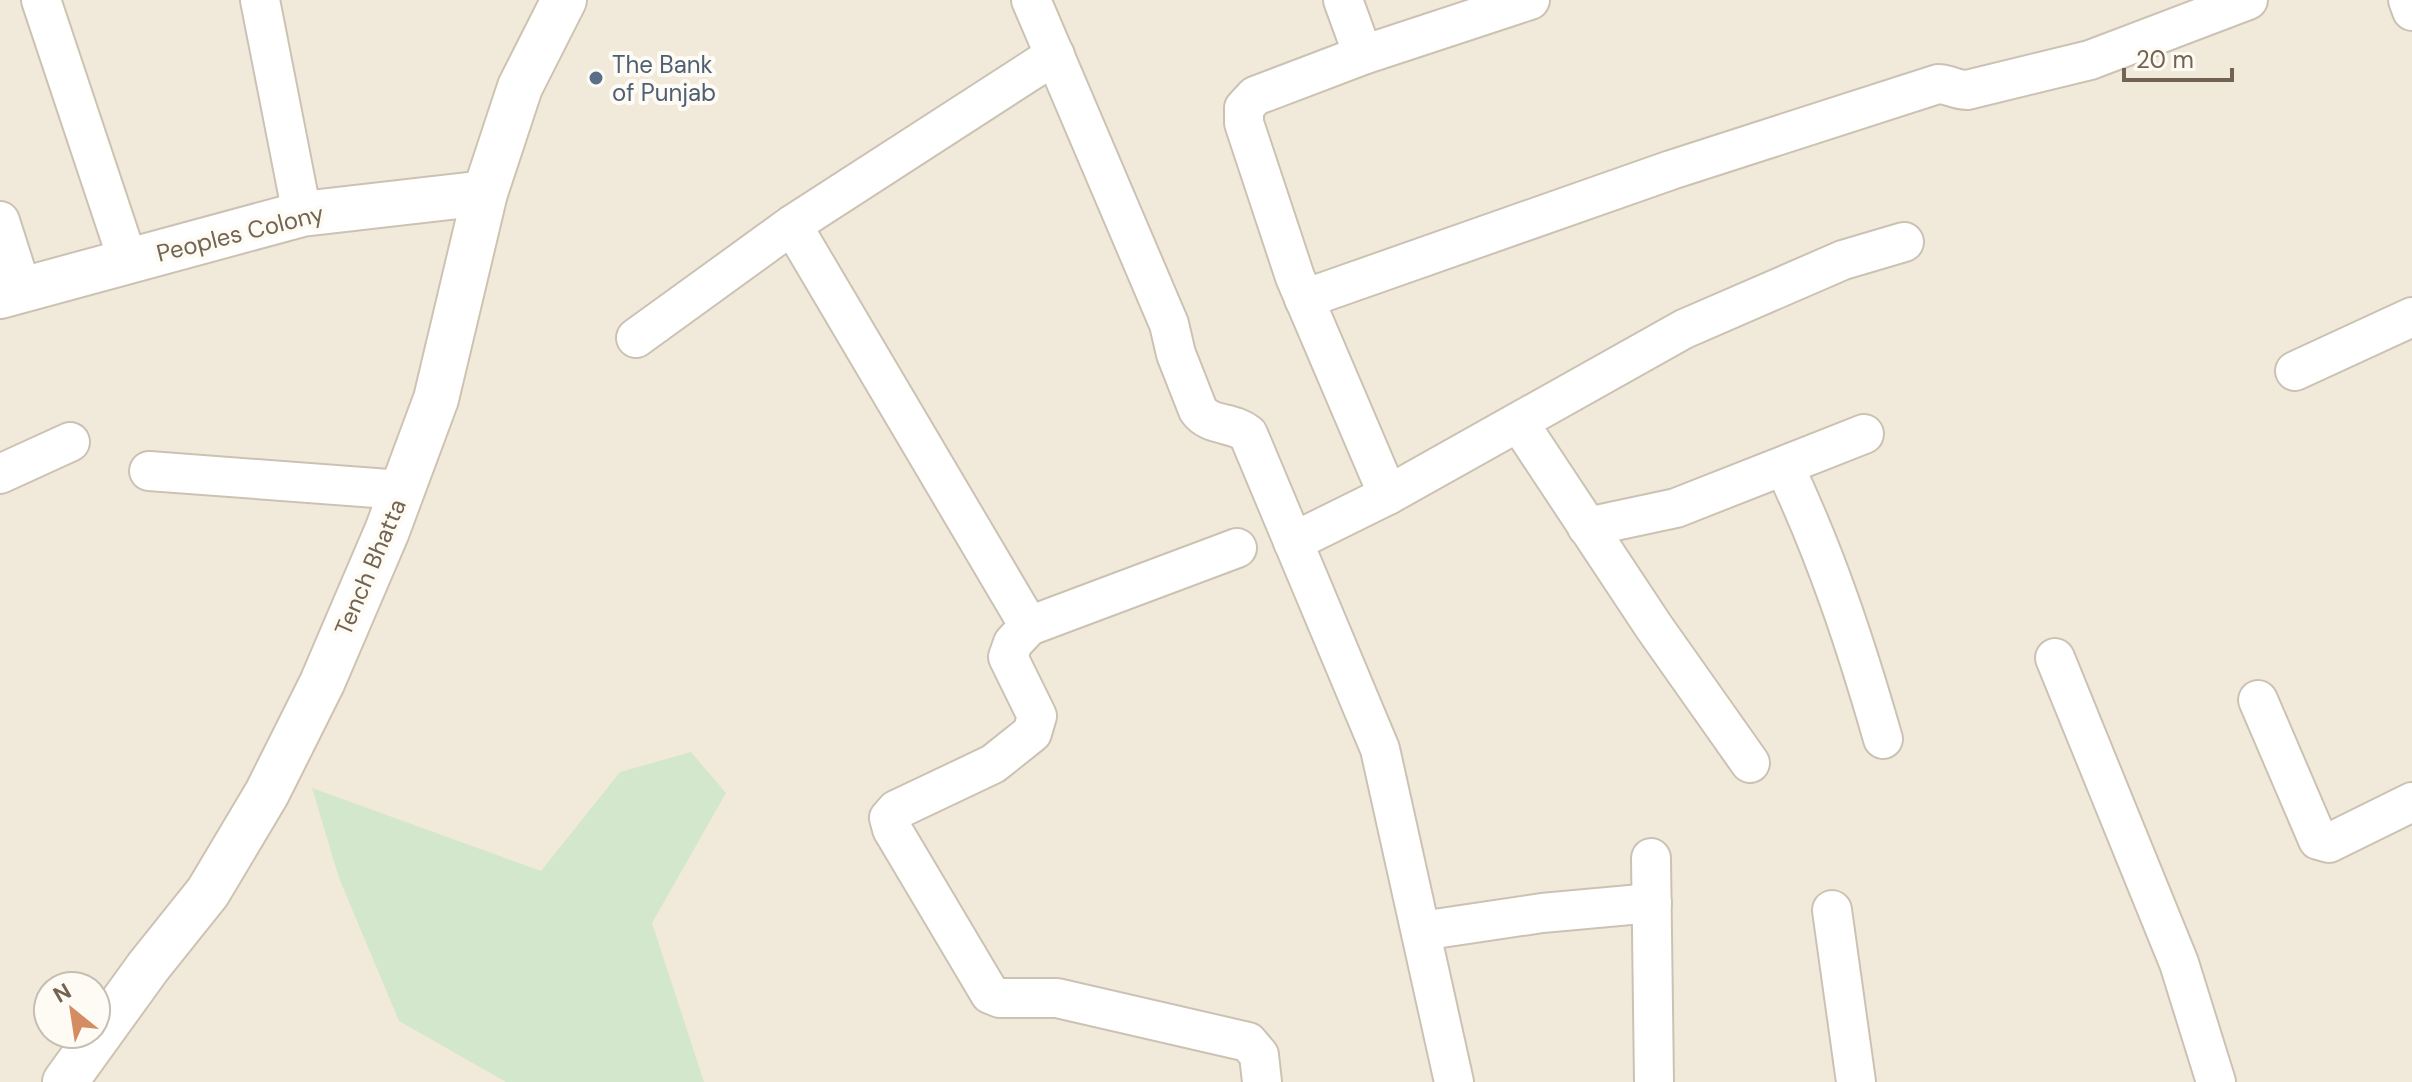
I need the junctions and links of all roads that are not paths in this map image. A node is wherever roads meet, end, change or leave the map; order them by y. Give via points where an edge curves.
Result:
1 (41, 0) edge
2 (260, 0) edge
3 (564, 0) edge
4 (1031, 0) edge
5 (1343, 0) edge
6 (1530, 0) edge
7 (2248, 0) edge
8 (1055, 55) junction
9 (1363, 55) junction
10 (485, 193) junction
11 (302, 214) junction
12 (0, 221) edge
13 (792, 225) junction
14 (1904, 242) dead end
15 (128, 261) junction
16 (11, 293) edge
17 (1304, 299) junction
18 (2412, 317) edge
19 (636, 338) dead end
20 (2295, 371) dead end
21 (1519, 423) junction
22 (1864, 434) dead end
23 (70, 442) dead end
24 (1784, 466) junction
25 (149, 471) dead end
26 (0, 474) edge
27 (402, 490) junction
28 (1388, 495) junction
29 (1587, 527) junction
30 (1293, 542) junction
31 (1237, 548) dead end
32 (1029, 626) junction
33 (2055, 658) dead end
34 (2258, 700) dead end
35 (1883, 739) dead end
36 (1750, 763) dead end
37 (2412, 802) edge
38 (1651, 858) dead end
39 (1652, 903) junction
40 (1832, 910) dead end
41 (1421, 931) junction
42 (65, 1082) edge
43 (1262, 1082) edge
44 (1454, 1082) edge
45 (1654, 1082) edge
46 (1856, 1082) edge
47 (2216, 1082) edge

1 - 15 street
2 - 11 street
3 - 10 main road, Tench Bhatta via 520,87
4 - 8 street
5 - 9 street
6 - 9 street
7 - 17 street via 2090,60 1967,90 1938,84 1657,175
8 - 13 street
8 - 30 street via 1169,324 1198,410 1203,417 1248,434
9 - 17 street via 1255,96 1244,108 1244,123
10 - 11 main road, Peoples Colony
10 - 27 main road, Tench Bhatta via 436,399
11 - 15 main road, Peoples Colony
12 - 16 street
13 - 19 street
13 - 32 street
14 - 21 street via 1843,260 1684,329
15 - 16 main road, Peoples Colony
17 - 28 street
18 - 20 street
21 - 28 street
21 - 29 street
22 - 24 street
23 - 26 street
24 - 29 street via 1676,508
24 - 35 street via 1812,523 1855,641
25 - 27 street
27 - 42 main road, Tench Bhatta via 322,683 267,793 208,892
28 - 30 street
29 - 36 street
30 - 41 street via 1380,749
31 - 32 street
32 - 43 street via 1008,657 1037,716 1032,733 993,764 896,810 889,818 892,829 990,994 1057,998 1248,1042 1259,1055
33 - 47 street via 2179,963
34 - 37 street via 2318,840 2329,843
38 - 39 street
39 - 41 street
39 - 45 street
40 - 46 street
41 - 44 street

